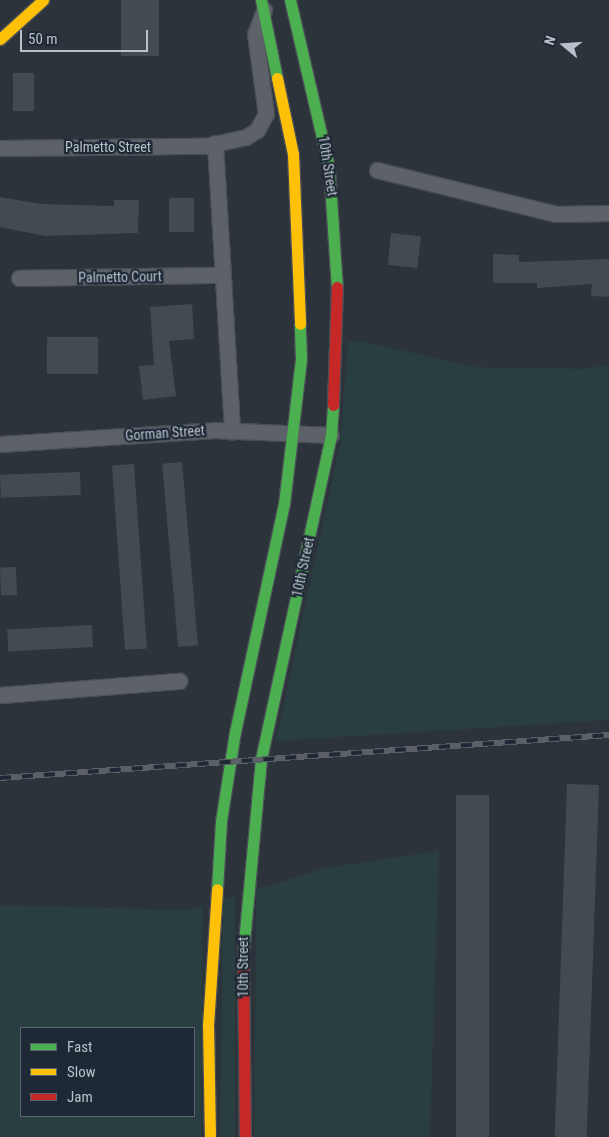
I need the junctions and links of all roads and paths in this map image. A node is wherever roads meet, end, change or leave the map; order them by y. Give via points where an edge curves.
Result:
1 (43, 0) edge
2 (290, 0) edge
3 (262, 5) edge
4 (0, 39) edge
5 (215, 143) junction
6 (0, 148) edge
7 (377, 170) dead end
8 (609, 214) edge
9 (220, 274) junction
10 (19, 278) dead end
11 (232, 431) junction
12 (293, 434) junction
13 (331, 435) junction
14 (0, 444) edge
15 (179, 681) dead end
16 (246, 683) junction
17 (277, 689) junction
18 (0, 695) edge
19 (243, 838) junction
20 (219, 839) junction
21 (210, 1137) edge
22 (245, 1137) edge

1 - 4 street
2 - 13 street, 10th Street via 317,103 335,213 339,316
3 - 5 street, Palmetto Street via 256,34 267,106 264,122 246,137
3 - 12 street via 293,154 300,231 301,359
5 - 6 street, Palmetto Street
5 - 9 street
7 - 8 street via 556,214
9 - 10 street, Palmetto Court
9 - 11 street
11 - 12 street, Gorman Street
11 - 14 street, Gorman Street
12 - 13 street, Gorman Street
12 - 16 street
13 - 17 street, 10th Street
15 - 18 street
16 - 17 street
16 - 20 street
17 - 19 street, 10th Street
19 - 20 street
19 - 22 street, 10th Street
20 - 21 street via 208,1025

